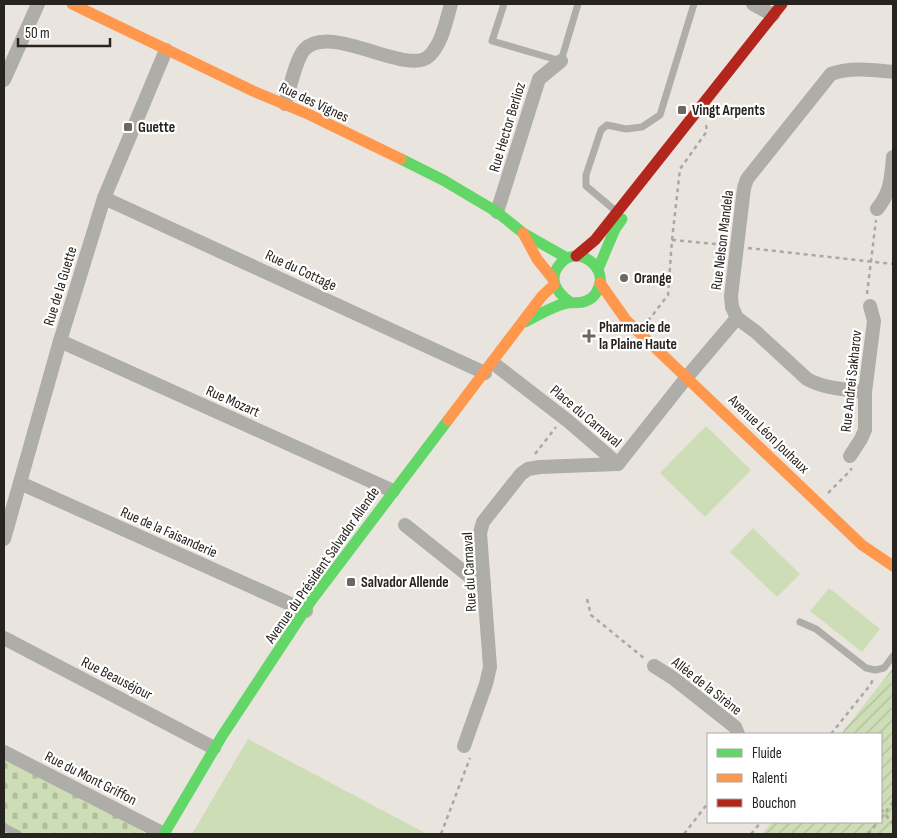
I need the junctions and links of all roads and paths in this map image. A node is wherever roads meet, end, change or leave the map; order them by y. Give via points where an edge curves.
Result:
1 (38, 4) edge
2 (72, 4) edge
3 (451, 4) edge
4 (504, 4) edge
5 (578, 4) edge
6 (694, 4) edge
7 (754, 4) edge
8 (782, 4) edge
9 (83, 7) edge
10 (773, 15) junction
11 (166, 50) junction
12 (560, 61) junction
13 (893, 72) edge
14 (4, 80) edge
15 (285, 104) junction
16 (700, 108) junction
17 (893, 157) edge
18 (645, 178) junction
19 (104, 198) junction
20 (877, 209) joint
21 (497, 212) junction
22 (617, 212) junction
23 (523, 233) junction
24 (672, 240) junction
25 (736, 245) junction
26 (572, 257) junction
27 (871, 262) junction
28 (893, 264) edge
29 (598, 269) junction
30 (554, 282) junction
31 (600, 283) junction
32 (570, 302) junction
33 (584, 302) junction
34 (870, 306) joint
35 (737, 318) junction
36 (626, 320) junction
37 (522, 324) junction
38 (639, 332) junction
39 (60, 341) junction
40 (489, 368) junction
41 (687, 377) junction
42 (865, 392) junction
43 (564, 417) junction
44 (850, 456) joint
45 (618, 464) junction
46 (528, 469) junction
47 (20, 483) junction
48 (393, 491) junction
49 (818, 503) junction
50 (405, 525) dead end
51 (4, 539) edge
52 (893, 566) edge
53 (484, 583) junction
54 (587, 599) dead end
55 (306, 610) junction
56 (800, 622) dead end
57 (4, 638) edge
58 (893, 656) edge
59 (654, 666) joint
60 (875, 670) junction
61 (738, 733) edge
62 (832, 733) edge
63 (214, 748) junction
64 (469, 748) joint
65 (4, 752) edge
66 (893, 802) edge
67 (707, 804) edge
68 (882, 809) edge
69 (885, 812) junction
70 (882, 816) edge
71 (760, 823) edge
72 (877, 823) edge
73 (893, 824) edge
74 (4, 826) edge
75 (18, 834) edge
76 (164, 834) edge
77 (441, 834) edge
78 (684, 834) edge
79 (751, 834) edge
80 (868, 834) edge

1 - 14 street
2 - 9 street, Rue des Vignes
3 - 15 street via 440,41 428,58 412,62 336,41 320,42 306,48 300,56
4 - 12 lane via 492,41
5 - 12 lane
6 - 22 lane via 660,115 642,127 626,129 607,125 601,130 586,175 586,186
7 - 10 street
8 - 10 street
9 - 11 street, Rue des Vignes
10 - 16 street
11 - 15 street, Rue des Vignes
11 - 19 street, Rue de la Guette
12 - 21 street, Rue Hector Berlioz via 539,78
13 - 25 street, Rue Nelson Mandela via 866,69 832,74 747,178
15 - 21 street, Rue des Vignes via 442,180
16 - 18 street
16 - 24 path via 706,130 680,169
17 - 20 street via 890,186
18 - 22 street
18 - 29 street via 615,229
19 - 39 street, Rue de la Guette
19 - 40 street, Rue du Cottage
20 - 27 path
21 - 23 street, Rue des Vignes
22 - 26 street via 595,240
23 - 26 street, Rue des Vignes
23 - 30 street, Rue des Vignes
24 - 25 path
24 - 38 path via 668,295
25 - 27 path
25 - 35 street, Rue Nelson Mandela via 731,296
26 - 29 street via 589,259
26 - 30 street via 558,266
27 - 28 path
27 - 34 path via 867,293
29 - 31 street
30 - 32 street via 558,293
30 - 37 street, Avenue du Président Salvador Allende
31 - 33 street via 595,295
31 - 36 street, Avenue Léon Jouhaux
32 - 33 street
32 - 37 street, Avenue du Président Salvador Allende
33 - 36 street, Avenue Léon Jouhaux
34 - 42 street, Rue Andrei Sakharov via 874,321
35 - 41 street, Place du Carnaval
35 - 42 street via 807,379 829,388
36 - 38 street, Avenue Léon Jouhaux
37 - 40 street, Avenue du Président Salvador Allende
38 - 41 street, Avenue Léon Jouhaux
39 - 47 street, Rue de la Guette
39 - 48 street, Rue Mozart
40 - 43 street, Place du Carnaval
40 - 48 street, Avenue du Président Salvador Allende
41 - 45 street, Place du Carnaval
41 - 49 street, Avenue Léon Jouhaux
42 - 44 street, Rue Andrei Sakharov via 865,430
43 - 45 street, Place du Carnaval
43 - 46 path via 532,458
44 - 49 path via 851,470
45 - 46 street
46 - 53 street, Rue du Carnaval via 483,522 480,534
47 - 51 street, Rue de la Guette
47 - 55 street, Rue de la Faisanderie
48 - 55 street, Avenue du Président Salvador Allende
49 - 52 street, Avenue Léon Jouhaux via 862,545
50 - 53 street via 474,580
53 - 64 street, Rue du Carnaval via 490,667
54 - 59 path via 591,615
55 - 63 street, Avenue du Président Salvador Allende
56 - 60 lane via 816,630 866,668
57 - 63 street, Rue Beauséjour
58 - 60 lane via 884,668
59 - 61 street, Allée de la Sirène via 736,727
60 - 62 path via 871,684
63 - 76 street, Avenue du Président Salvador Allende
64 - 77 path
65 - 76 street, Rue du Mont Griffon
66 - 69 path
67 - 78 path
68 - 69 path
69 - 70 path
69 - 73 path
71 - 79 path
72 - 80 path
74 - 75 lane

